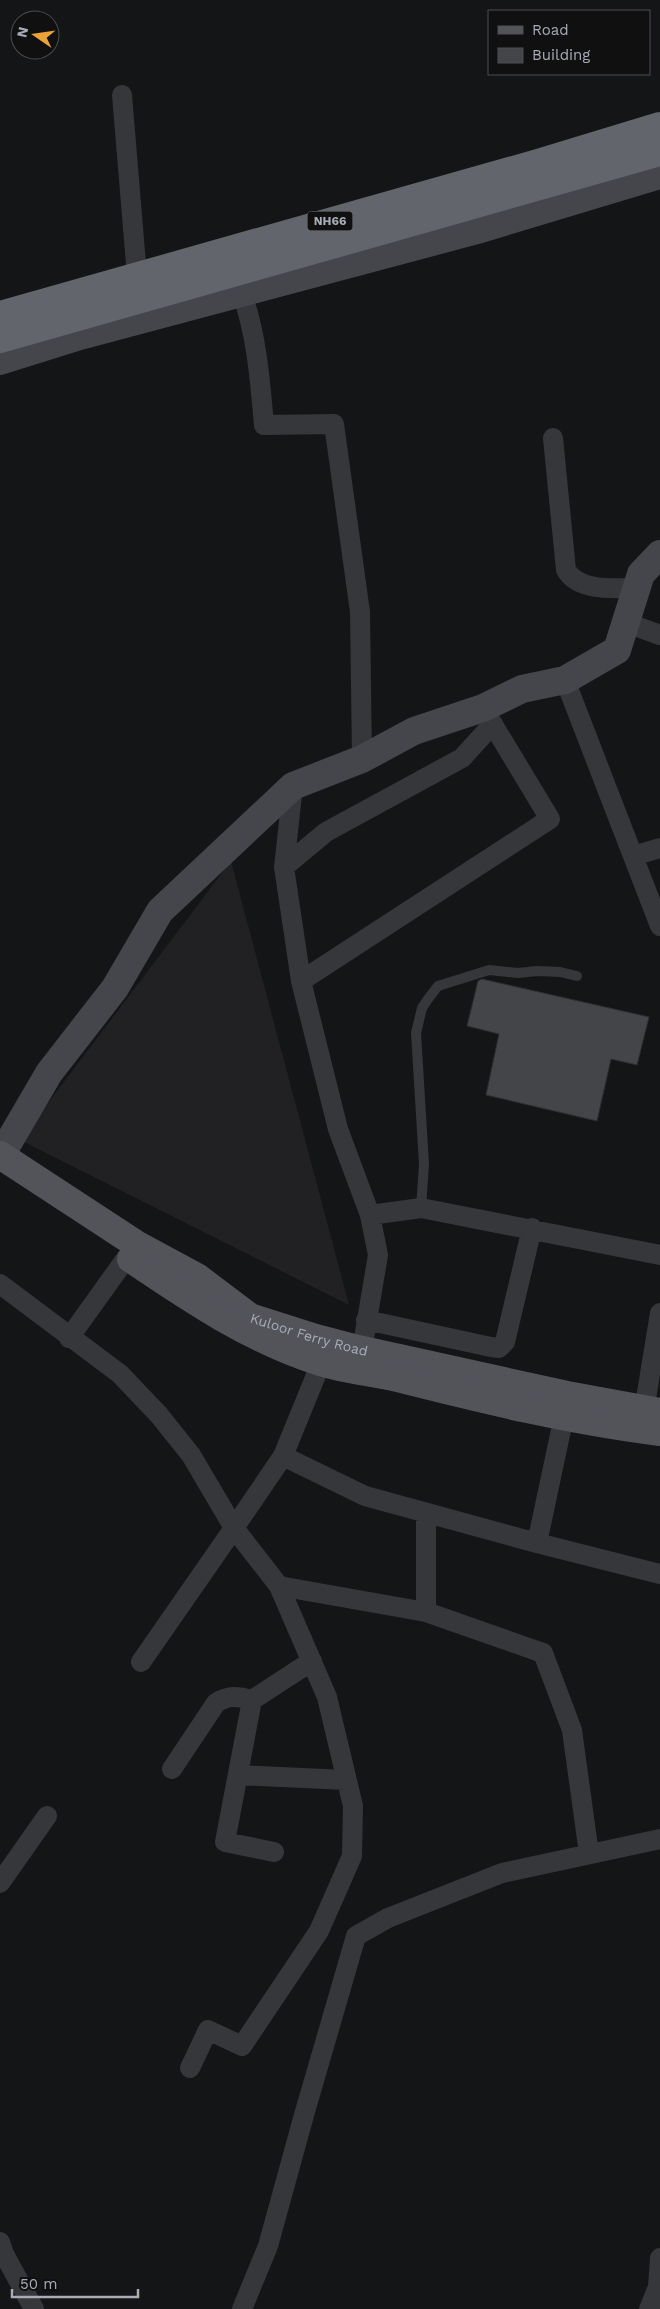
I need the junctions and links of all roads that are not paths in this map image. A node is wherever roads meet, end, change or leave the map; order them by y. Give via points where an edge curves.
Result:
1 (122, 94) dead end
2 (660, 126) edge
3 (660, 152) edge
4 (660, 175) edge
5 (137, 276) junction
6 (242, 294) junction
7 (0, 315) edge
8 (0, 339) edge
9 (0, 361) edge
10 (553, 438) dead end
11 (660, 554) edge
12 (636, 588) junction
13 (627, 623) junction
14 (660, 635) edge
15 (566, 680) junction
16 (488, 716) junction
17 (362, 759) junction
18 (293, 786) junction
19 (660, 848) edge
20 (633, 856) junction
21 (284, 867) junction
22 (660, 926) edge
23 (577, 976) dead end
24 (301, 981) junction
25 (0, 1156) edge
26 (0, 1176) edge
27 (421, 1208) junction
28 (370, 1215) junction
29 (532, 1228) junction
30 (660, 1255) edge
31 (127, 1257) junction
32 (0, 1284) edge
33 (660, 1313) edge
34 (366, 1320) junction
35 (69, 1338) junction
36 (362, 1350) junction
37 (321, 1362) junction
38 (564, 1416) junction
39 (651, 1421) edge
40 (283, 1456) junction
41 (426, 1514) junction
42 (234, 1528) junction
43 (537, 1543) junction
44 (660, 1574) edge
45 (279, 1586) junction
46 (426, 1612) junction
47 (312, 1661) junction
48 (141, 1662) dead end
49 (252, 1700) junction
50 (172, 1769) dead end
51 (238, 1775) junction
52 (347, 1780) junction
53 (47, 1816) dead end
54 (660, 1839) edge
55 (274, 1852) dead end
56 (589, 1854) junction
57 (0, 1882) edge
58 (190, 2068) dead end
59 (0, 2242) edge
60 (660, 2258) edge
61 (34, 2309) edge
62 (242, 2309) edge
63 (648, 2309) edge

1 - 5 street
2 - 5 highway, NH66
3 - 8 highway, NH66
4 - 6 street
5 - 7 highway, NH66
6 - 9 street via 80,336
6 - 17 street via 251,319 264,425 334,424 360,612
10 - 12 street via 566,570 570,578 588,585
11 - 12 street via 642,574
12 - 13 street
13 - 14 street
13 - 15 street via 617,650
15 - 16 street via 522,689
15 - 20 street
16 - 17 street via 414,731
16 - 21 street via 462,758 326,832
16 - 24 street via 550,819
17 - 18 street
18 - 21 street
18 - 25 street via 160,911 115,988 49,1073
19 - 20 street
20 - 22 street
21 - 24 street
23 - 27 lane via 560,972 490,970 438,986 428,999 422,1008 416,1033 424,1164
24 - 28 street via 338,1129
25 - 36 main road, Kuloor Ferry Road via 136,1244 197,1277 250,1317
26 - 31 main road, Kuloor Ferry Road
27 - 28 street
27 - 29 street
28 - 34 street via 378,1255
29 - 30 street
29 - 34 street via 505,1342 500,1348
31 - 35 street
31 - 37 main road, Kuloor Ferry Road via 201,1306 266,1340
32 - 35 street
33 - 39 street
34 - 36 street
35 - 42 street via 120,1374 159,1415 191,1455
36 - 39 main road, Kuloor Ferry Road via 567,1396
37 - 38 main road, Kuloor Ferry Road
37 - 40 street
38 - 39 main road, Kuloor Ferry Road
38 - 43 street
40 - 41 street via 365,1496
40 - 42 street
41 - 43 street
41 - 46 street
42 - 45 street
42 - 48 street
43 - 44 street
45 - 46 street
45 - 47 street
46 - 56 street via 543,1652 572,1730
47 - 49 street
47 - 52 street via 327,1696
49 - 50 street via 238,1696 224,1697 216,1702
49 - 51 street
51 - 52 street
51 - 55 street via 225,1842
52 - 58 street via 353,1806 352,1856 320,1931 242,2046 208,2030
53 - 57 street
54 - 56 street
56 - 62 street via 502,1873 396,1914 356,1936 268,2246
59 - 61 street
60 - 63 street via 658,2287

